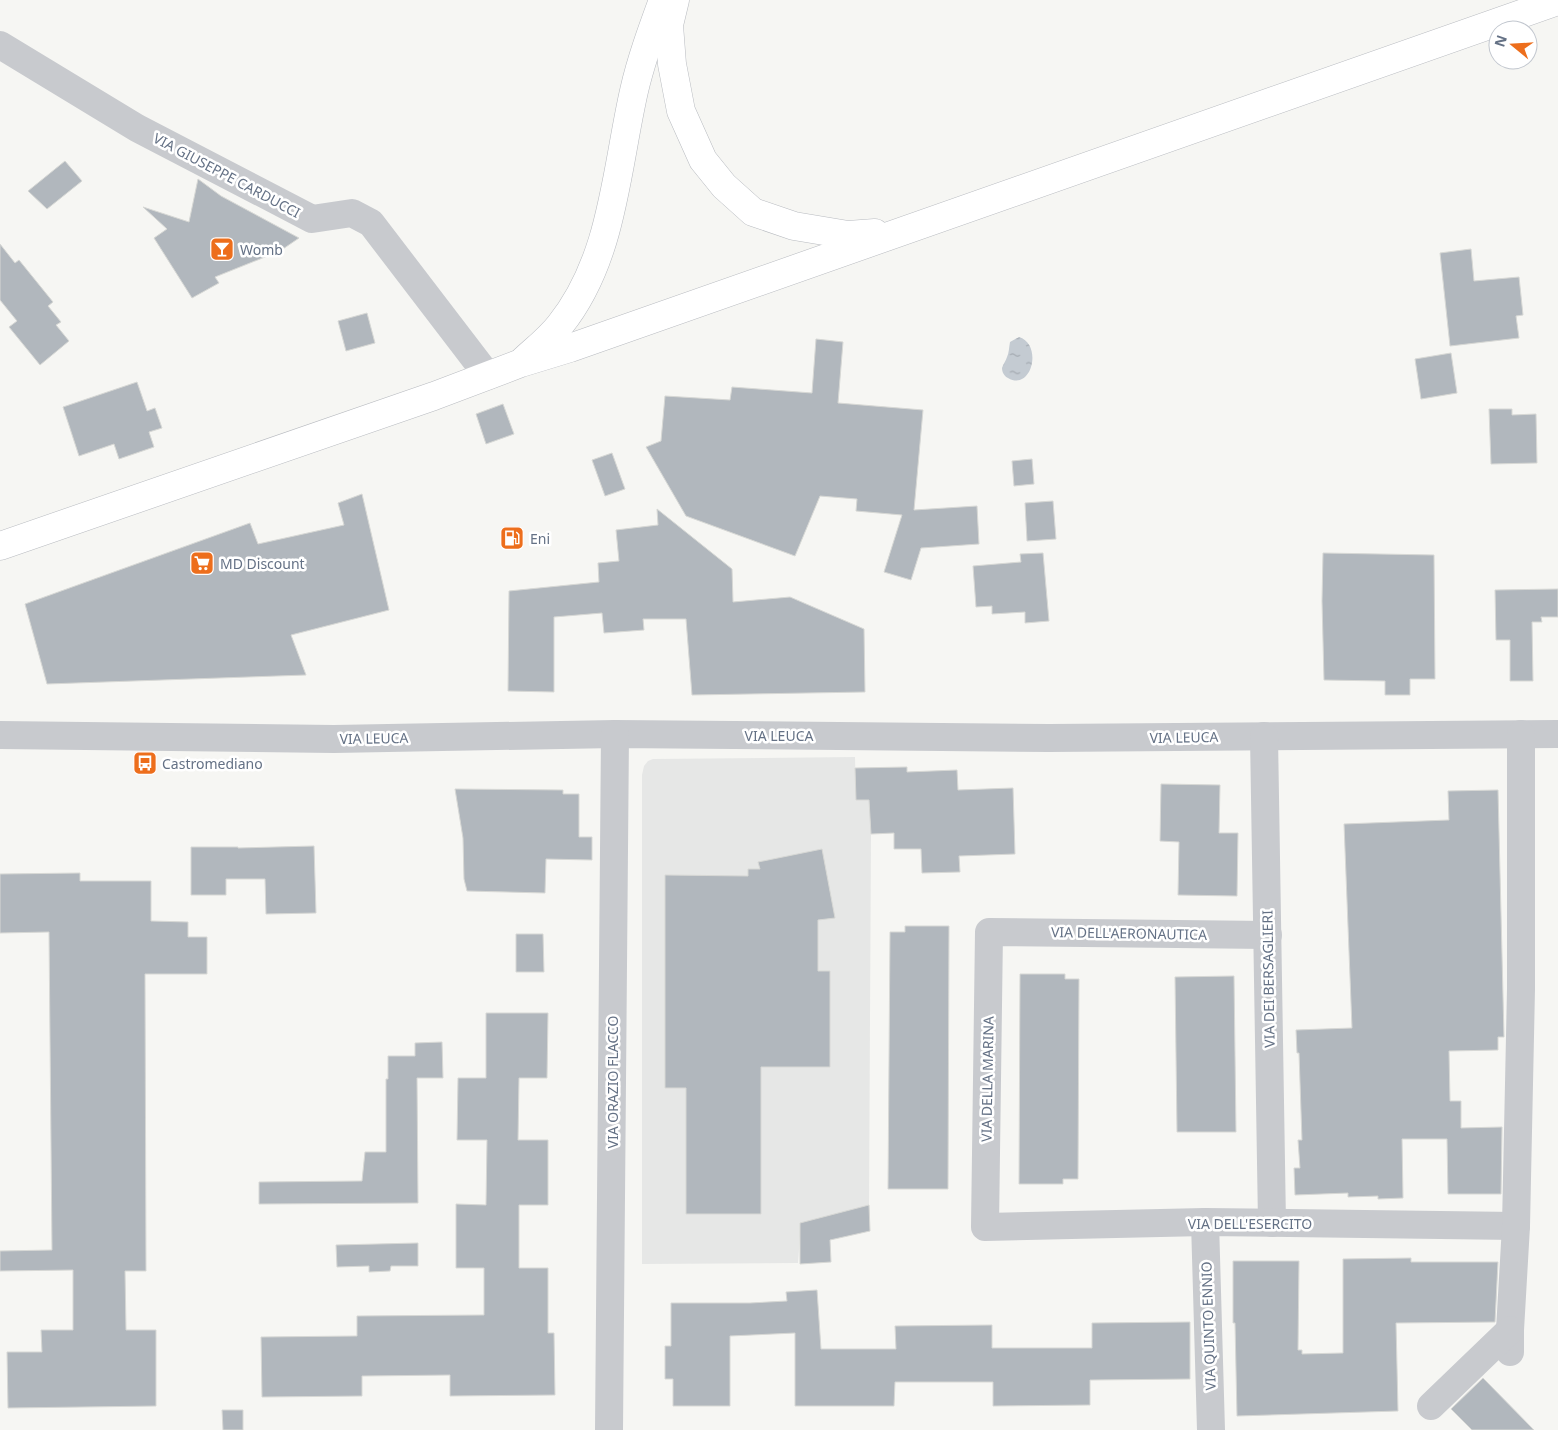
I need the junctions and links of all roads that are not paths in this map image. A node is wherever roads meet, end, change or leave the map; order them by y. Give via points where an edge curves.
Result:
1 (663, 0) edge
2 (675, 0) edge
3 (1558, 1) edge
4 (0, 45) edge
5 (901, 232) junction
6 (521, 364) junction
7 (488, 376) junction
8 (0, 546) edge
9 (615, 734) junction
10 (1521, 734) junction
11 (1558, 734) edge
12 (0, 735) edge
13 (1264, 736) junction
14 (989, 932) joint
15 (1268, 935) junction
16 (1205, 1222) junction
17 (1272, 1223) junction
18 (1516, 1226) junction
19 (984, 1227) joint
20 (1431, 1406) dead end
21 (609, 1430) edge
22 (1211, 1430) edge

1 - 6 main road via 634,90 608,222 594,267 560,326
2 - 5 main road via 669,26 681,111 703,160 724,186 753,212 794,226 848,235
3 - 5 main road
4 - 7 street, VIA GIUSEPPE CARDUCCI via 137,128 312,219 352,213 371,223
5 - 6 main road
6 - 7 main road
7 - 8 main road
9 - 12 street, VIA LEUCA via 334,739
9 - 13 street, VIA LEUCA via 1040,738
9 - 21 street, VIA ORAZIO FLACCO
10 - 11 street, VIA LEUCA
10 - 13 street, VIA LEUCA
10 - 18 street via 1521,989
13 - 15 street, VIA DEI BERSAGLIERI
14 - 15 street, VIA DELL'AERONAUTICA
14 - 19 street, VIA DELLA MARINA
15 - 17 street, VIA DEI BERSAGLIERI
16 - 17 street, VIA DELL'ESERCITO
16 - 19 street, VIA DELL'ESERCITO
16 - 22 street, VIA QUINTO ENNIO
17 - 18 street, VIA DELL'ESERCITO
18 - 20 street via 1510,1341

